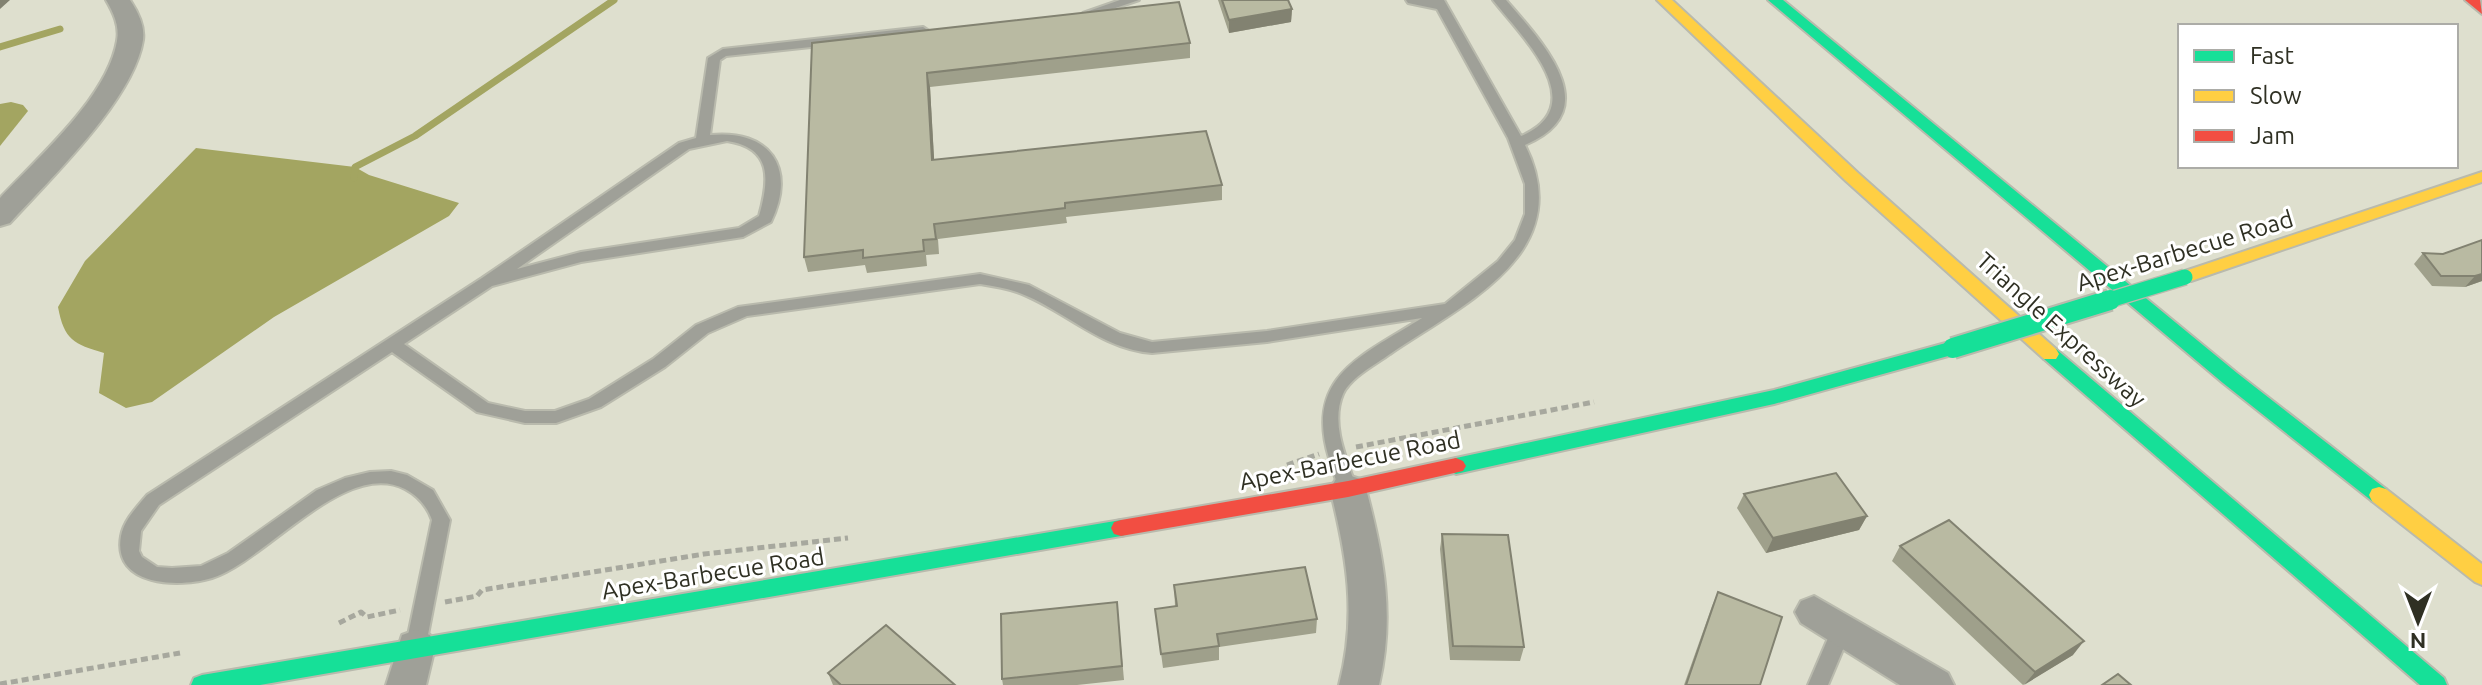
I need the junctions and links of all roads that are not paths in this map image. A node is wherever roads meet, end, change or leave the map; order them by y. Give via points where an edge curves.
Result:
1 (118, 0) edge
2 (1133, 0) edge
3 (1412, 0) edge
4 (1499, 0) edge
5 (1664, 0) edge
6 (1775, 0) edge
7 (2472, 0) edge
8 (1440, 3) edge
9 (2482, 10) edge
10 (1072, 15) edge
11 (933, 30) edge
12 (703, 139) junction
13 (1517, 143) junction
14 (2482, 177) edge
15 (0, 216) edge
16 (487, 282) junction
17 (1443, 309) junction
18 (392, 344) junction
19 (1348, 489) junction
20 (2482, 576) edge
21 (1828, 620) joint
22 (416, 647) junction
23 (202, 685) edge
24 (406, 685) edge
25 (1359, 685) edge
26 (1818, 685) edge
27 (1934, 685) edge
28 (2436, 685) edge

1 - 15 street via 131,34 116,78
2 - 10 lane
3 - 8 lane
4 - 13 lane via 1541,50 1557,80 1559,109 1546,129
5 - 28 main road, Triangle Expressway via 1991,300
6 - 20 main road via 2145,308
7 - 9 main road
8 - 13 lane
11 - 12 lane via 723,53 714,58
12 - 16 lane via 684,146
12 - 16 lane via 742,140 763,148 775,169 774,199 766,219 743,232 581,257
13 - 17 lane via 1532,184 1532,215 1524,239 1490,280
14 - 19 main road, Apex-Barbecue Road, bridge via 1953,348 1774,397
16 - 18 lane
17 - 18 lane via 1293,335 1137,346 1009,281 980,279 744,311 702,329 595,403 556,417 483,408
17 - 19 lane via 1352,373 1335,393 1329,423
18 - 22 lane via 153,500 137,521 130,552 138,567 163,577 210,571 241,555 316,495 362,480 401,479 425,492 441,520
19 - 22 main road, Apex-Barbecue Road
19 - 25 street via 1373,608 1370,649
21 - 26 lane
21 - 27 street
22 - 23 main road, Apex-Barbecue Road
22 - 24 street

